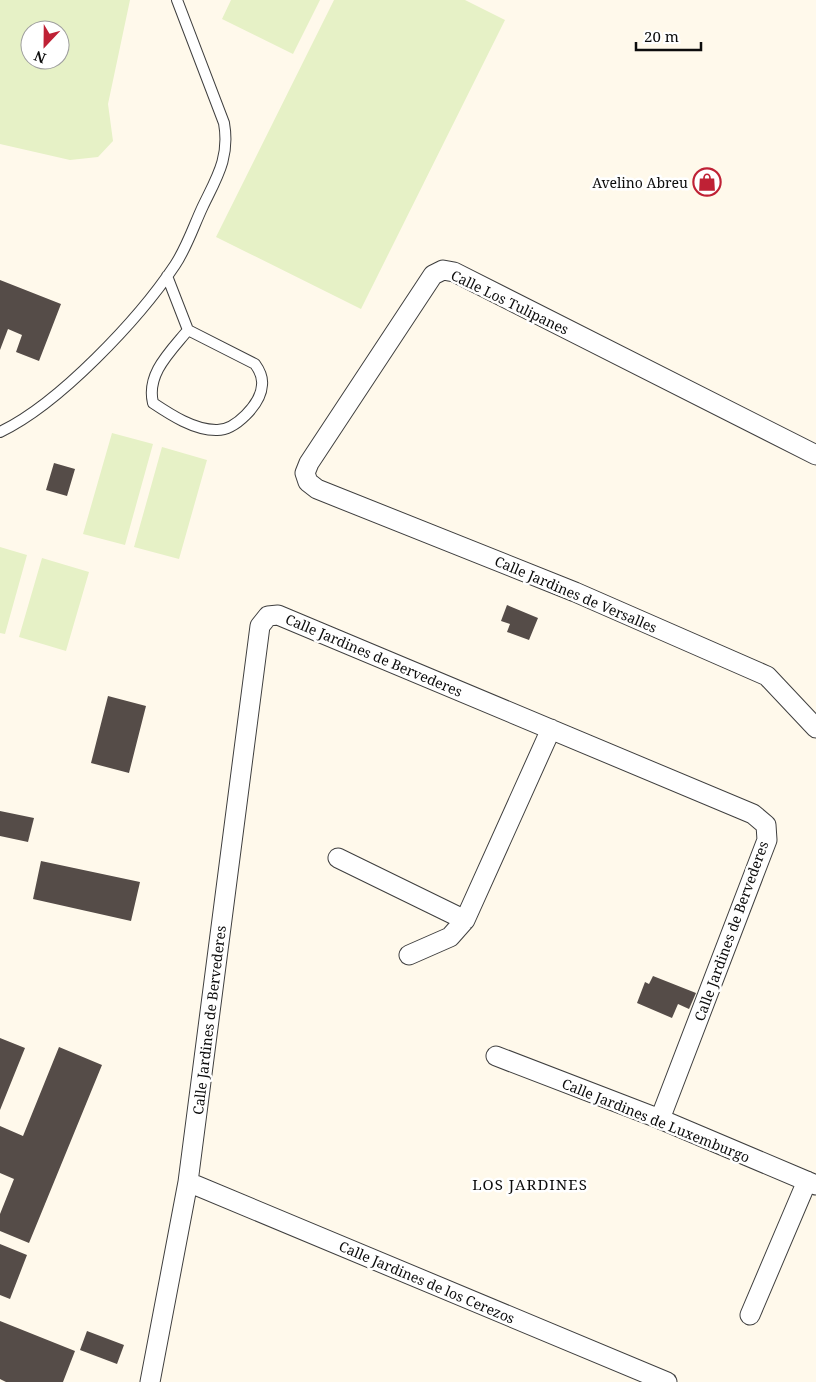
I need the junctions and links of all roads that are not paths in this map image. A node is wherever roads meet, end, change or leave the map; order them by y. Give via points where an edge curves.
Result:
1 (177, 0) edge
2 (167, 276) junction
3 (188, 330) junction
4 (0, 432) edge
5 (816, 455) edge
6 (317, 489) joint
7 (816, 728) edge
8 (551, 729) junction
9 (338, 858) dead end
10 (465, 920) junction
11 (409, 955) dead end
12 (496, 1056) dead end
13 (660, 1119) junction
14 (188, 1182) junction
15 (812, 1183) edge
16 (750, 1315) dead end
17 (150, 1382) edge
18 (667, 1382) edge

1 - 2 lane via 224,123 227,141 223,164 177,263
2 - 3 lane
2 - 4 lane via 112,341 60,391
3 - 3 lane via 152,377 152,403 206,430 227,430 242,420 256,401 262,387 261,373 255,364
5 - 6 street, Calle Los Tulipanes via 454,272 443,270 433,275 309,462 305,473 308,482
6 - 7 street, Calle Jardines de Versalles via 575,592 767,676
8 - 10 street
8 - 13 street, Calle Jardines de Bervederes via 753,814 766,825 768,840
8 - 14 street, Calle Jardines de Bervederes via 278,615 268,616 260,626
9 - 10 street
10 - 11 street via 450,937
12 - 13 street, Calle Jardines de Luxemburgo
13 - 15 street, Calle Jardines de Luxemburgo
14 - 17 street, Calle Jardines de Bervederes
14 - 18 street, Calle Jardines de los Cerezos
15 - 16 street

